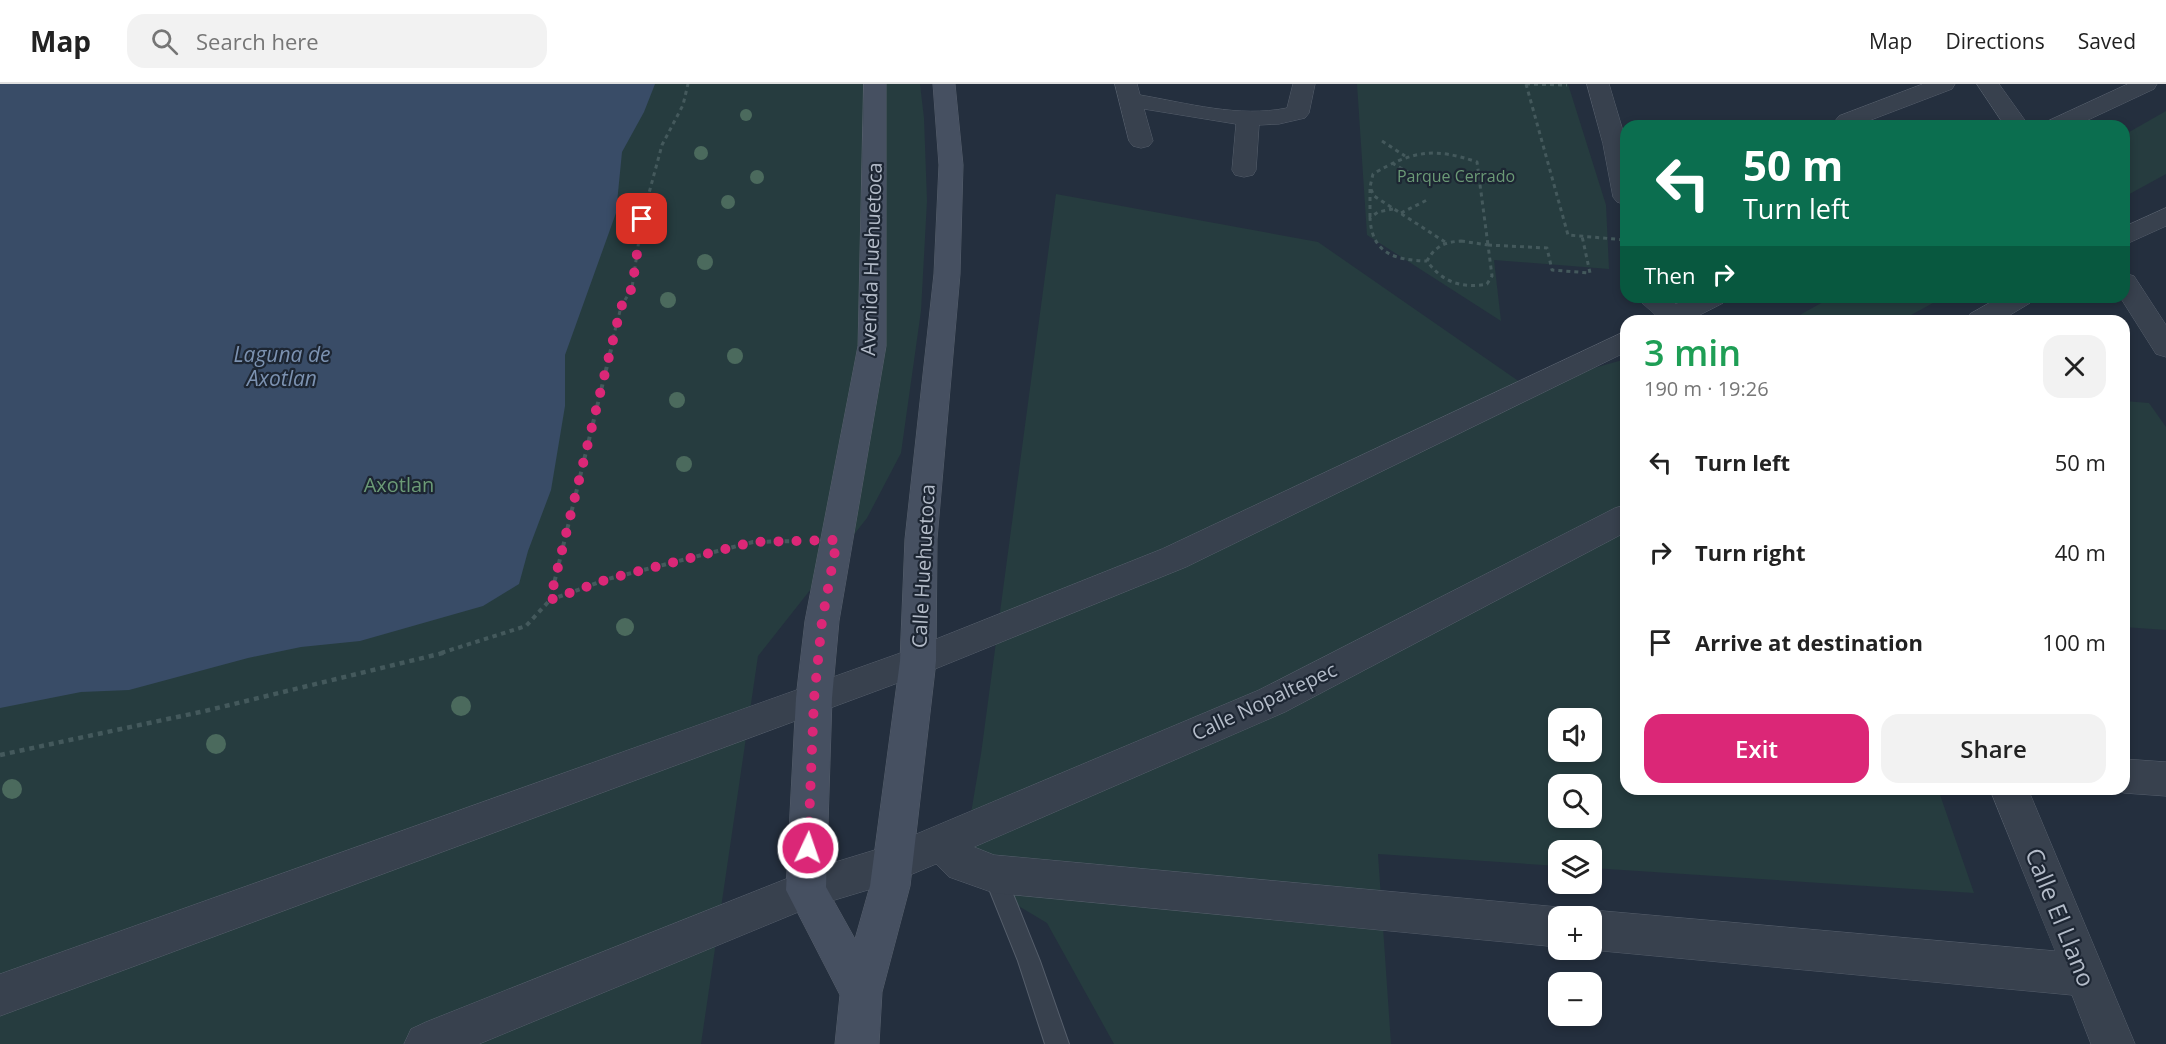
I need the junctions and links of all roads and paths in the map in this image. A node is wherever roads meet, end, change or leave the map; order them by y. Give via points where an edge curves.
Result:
1 (688, 84) edge
2 (875, 84) edge
3 (944, 84) edge
4 (1304, 84) edge
5 (1526, 84) edge
6 (1944, 84) edge
7 (1988, 84) edge
8 (2146, 84) edge
9 (1587, 85) edge
10 (1128, 92) edge
11 (1248, 118) junction
12 (1848, 120) edge
13 (2013, 120) edge
14 (2069, 120) edge
15 (1141, 141) dead end
16 (1382, 141) dead end
17 (1620, 143) edge
18 (1405, 156) junction
19 (1391, 162) junction
20 (1244, 171) dead end
21 (1426, 183) dead end
22 (1370, 187) junction
23 (1430, 199) dead end
24 (1394, 208) junction
25 (1400, 213) junction
26 (2166, 216) edge
27 (1370, 218) junction
28 (2130, 234) edge
29 (1582, 236) junction
30 (1620, 239) edge
31 (1445, 242) junction
32 (1488, 245) junction
33 (1426, 261) junction
34 (2130, 291) edge
35 (1656, 303) edge
36 (1703, 303) edge
37 (2010, 303) edge
38 (1668, 315) edge
39 (1682, 315) edge
40 (1990, 315) edge
41 (1620, 343) edge
42 (2166, 347) edge
43 (1620, 520) edge
44 (837, 540) junction
45 (550, 600) junction
46 (918, 661) junction
47 (814, 699) junction
48 (0, 755) edge
49 (2130, 776) edge
50 (2166, 779) edge
51 (2011, 795) edge
52 (942, 842) junction
53 (891, 864) junction
54 (994, 874) junction
55 (806, 890) junction
56 (1548, 926) edge
57 (1602, 931) edge
58 (2085, 975) junction
59 (861, 992) junction
60 (0, 995) edge
61 (426, 1044) edge
62 (857, 1044) edge
63 (1057, 1044) edge
64 (2113, 1044) edge

1 - 45 path via 683,105 662,145 650,187 632,288 621,307
2 - 44 main road, Avenida Huehuetoca via 872,346
3 - 46 main road, Calle Huehuetoca via 951,165 947,274 921,539
4 - 11 street via 1297,113
5 - 9 path
5 - 29 path via 1568,234
6 - 12 street via 1878,100
7 - 13 street
8 - 14 street
9 - 17 street
10 - 11 street
10 - 15 street
11 - 20 street
16 - 18 path
18 - 19 path
18 - 32 path via 1436,150 1477,162
19 - 21 path
19 - 22 path via 1373,174
22 - 24 path via 1374,196
22 - 27 path
23 - 25 path
24 - 25 path
24 - 27 path
25 - 31 path
26 - 28 street
27 - 33 path via 1369,230 1381,249 1396,257
29 - 30 path
29 - 32 path via 1590,273 1551,270 1547,248
31 - 32 path via 1460,240
31 - 33 path
32 - 33 path via 1492,276 1487,284 1477,287 1463,287 1446,280 1432,271
34 - 42 street
35 - 38 street
36 - 39 street
37 - 40 street
41 - 46 street via 1174,558
43 - 52 street, Calle Nopaltepec via 1272,701
44 - 45 path via 753,542 608,579
44 - 47 main road, Avenida Huehuetoca via 822,621
45 - 48 path via 526,626 451,651 205,711
46 - 47 street
46 - 53 main road, Calle Huehuetoca
47 - 55 main road, Avenida Huehuetoca
47 - 60 street
49 - 50 street
51 - 58 street, Calle El Llano
52 - 53 street, Calle Nopaltepec
52 - 54 street via 963,864
53 - 55 street, Calle Nopaltepec
53 - 59 main road, Calle Huehuetoca via 890,886
54 - 56 street
54 - 63 lane
55 - 59 main road
55 - 61 street, Calle Nopaltepec
57 - 58 street
58 - 64 street, Calle El Llano
59 - 62 main road, Calle Huehuetoca

